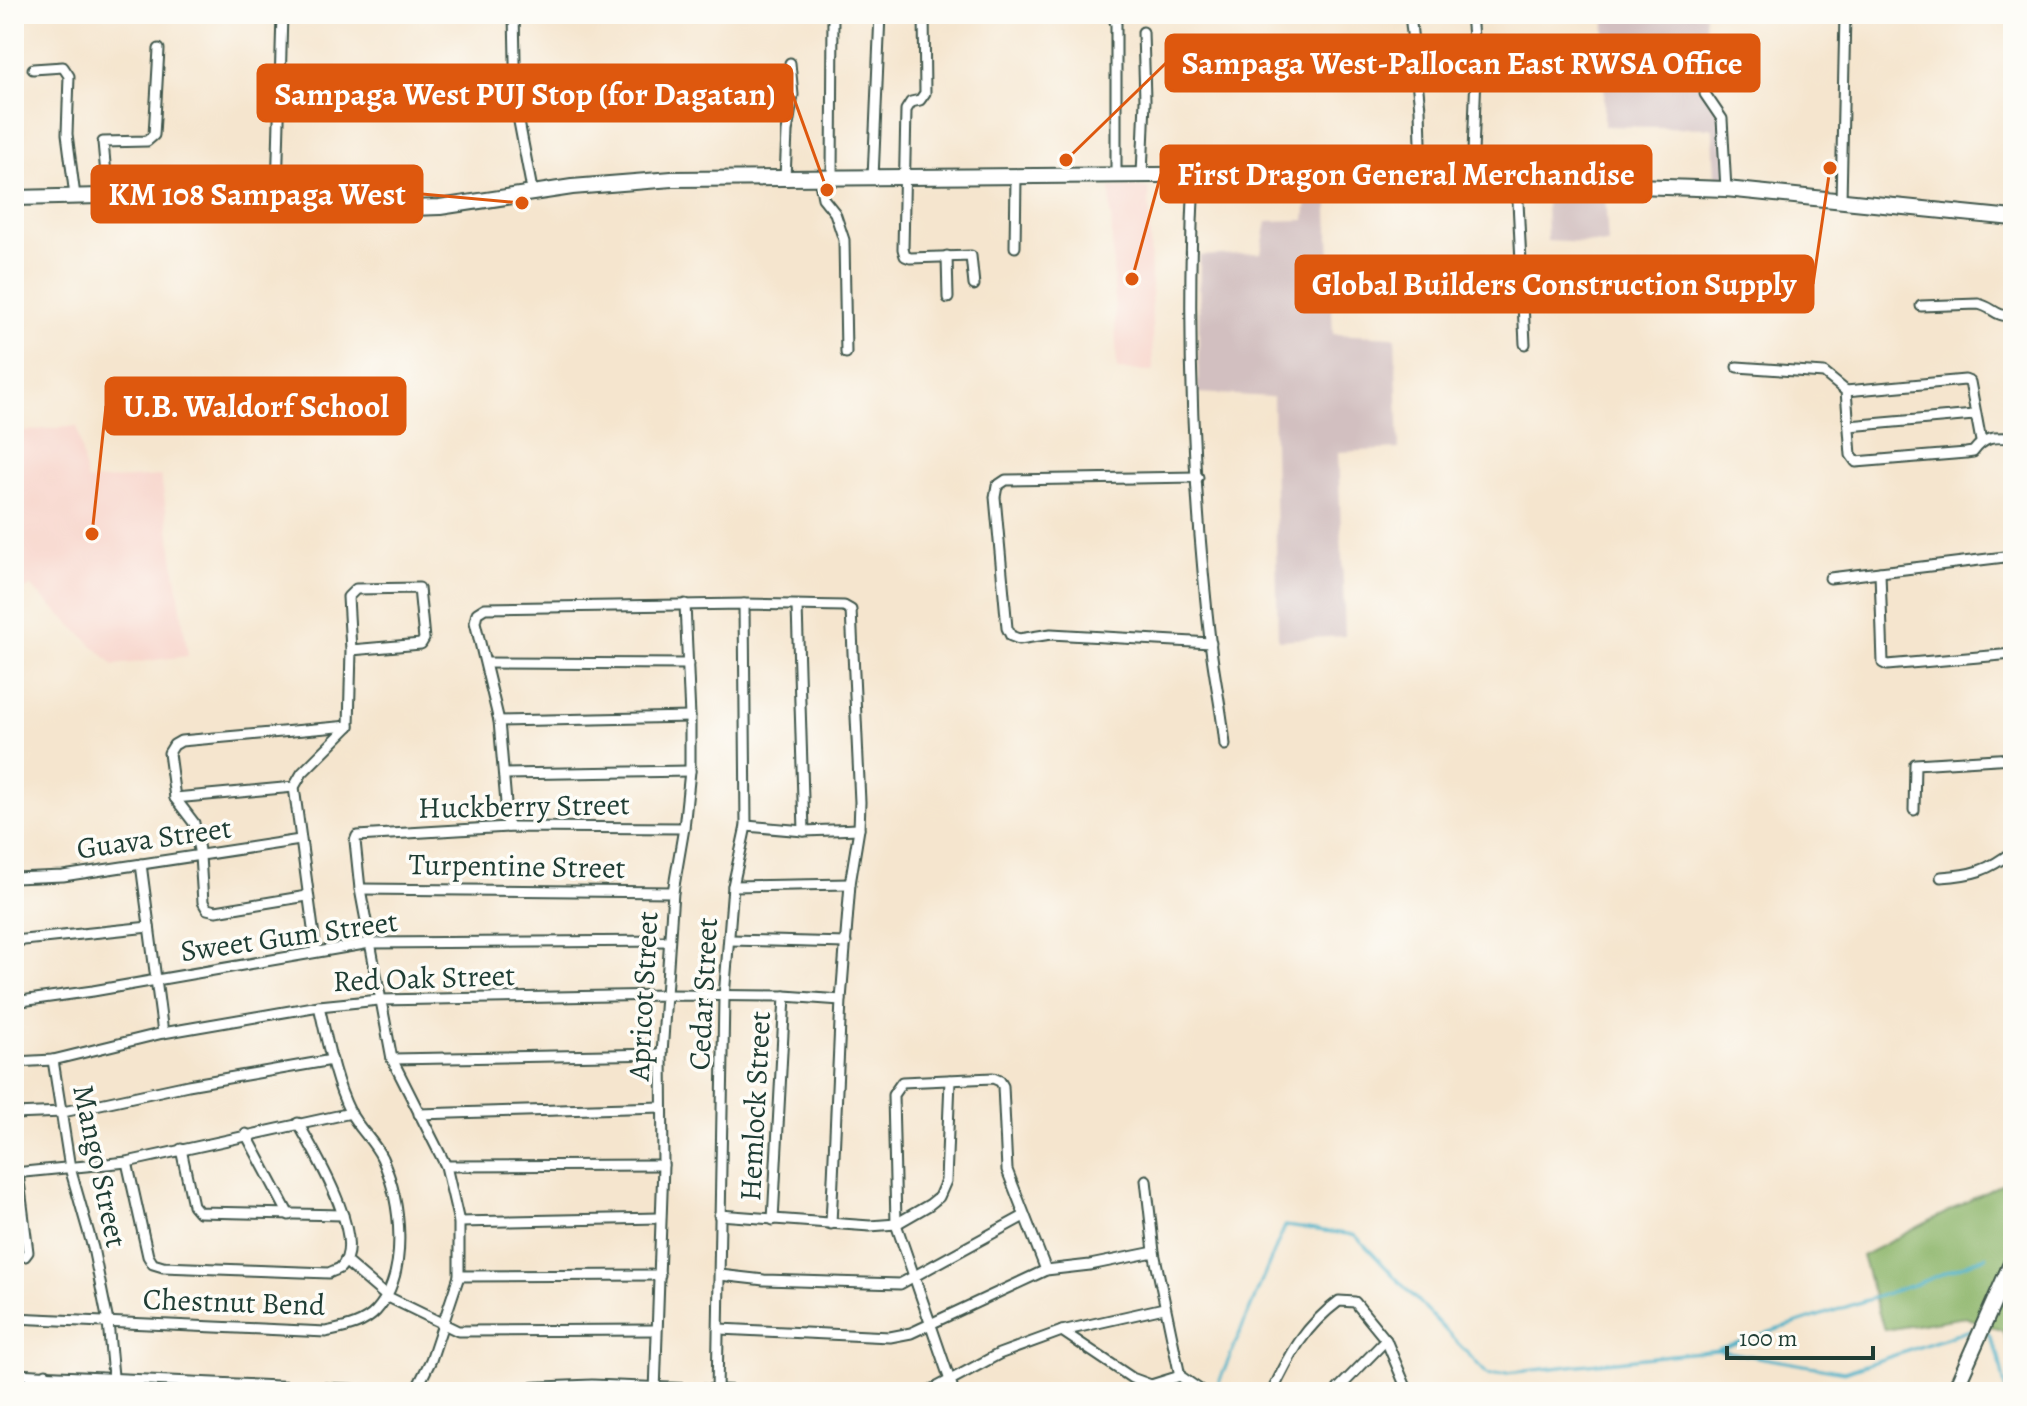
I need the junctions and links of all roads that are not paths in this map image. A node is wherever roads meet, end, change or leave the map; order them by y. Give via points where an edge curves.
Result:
1 (282, 14) edge
2 (514, 14) edge
3 (833, 14) edge
4 (880, 14) edge
5 (924, 14) edge
6 (1112, 14) edge
7 (1410, 14) edge
8 (1471, 14) edge
9 (1845, 14) edge
10 (1143, 32) dead end
11 (159, 49) dead end
12 (790, 63) dead end
13 (33, 69) dead end
14 (1705, 94) dead end
15 (1142, 175) junction
16 (1194, 175) junction
17 (1116, 176) junction
18 (1016, 177) junction
19 (785, 178) junction
20 (826, 178) junction
21 (873, 178) junction
22 (906, 178) junction
23 (1422, 179) junction
24 (1472, 180) junction
25 (1517, 181) junction
26 (1726, 189) junction
27 (277, 192) junction
28 (533, 195) junction
29 (75, 196) junction
30 (108, 196) junction
31 (14, 198) edge
32 (1841, 201) junction
33 (2013, 218) edge
34 (1015, 247) dead end
35 (947, 256) junction
36 (974, 285) dead end
37 (948, 298) dead end
38 (1921, 306) dead end
39 (2013, 317) edge
40 (1525, 344) dead end
41 (846, 353) dead end
42 (1737, 367) dead end
43 (1846, 391) junction
44 (1974, 415) junction
45 (1849, 426) junction
46 (2013, 438) edge
47 (1981, 441) junction
48 (1198, 477) junction
49 (2013, 556) edge
50 (1880, 572) junction
51 (1830, 578) dead end
52 (685, 604) junction
53 (744, 604) junction
54 (797, 607) junction
55 (1211, 643) junction
56 (351, 650) junction
57 (2013, 654) edge
58 (487, 663) junction
59 (688, 664) junction
60 (690, 717) junction
61 (499, 721) junction
62 (349, 726) junction
63 (1225, 745) dead end
64 (2013, 758) edge
65 (690, 771) junction
66 (504, 774) junction
67 (294, 787) junction
68 (175, 798) junction
69 (1914, 810) dead end
70 (746, 826) junction
71 (508, 827) junction
72 (684, 828) junction
73 (859, 829) junction
74 (804, 831) junction
75 (300, 840) junction
76 (2013, 851) edge
77 (200, 856) junction
78 (141, 864) junction
79 (1941, 877) dead end
80 (14, 878) edge
81 (850, 884) junction
82 (733, 886) junction
83 (360, 889) junction
84 (673, 892) junction
85 (307, 896) junction
86 (149, 927) junction
87 (730, 940) junction
88 (14, 941) edge
89 (669, 941) junction
90 (370, 943) junction
91 (846, 943) junction
92 (316, 951) junction
93 (157, 979) junction
94 (667, 995) junction
95 (785, 996) junction
96 (724, 997) junction
97 (379, 1000) junction
98 (841, 1000) junction
99 (14, 1002) edge
100 (319, 1006) junction
101 (163, 1033) junction
102 (662, 1054) junction
103 (392, 1059) junction
104 (53, 1060) junction
105 (332, 1060) junction
106 (14, 1062) edge
107 (950, 1080) junction
108 (662, 1107) junction
109 (63, 1112) junction
110 (351, 1113) junction
111 (14, 1114) edge
112 (419, 1114) junction
113 (298, 1123) junction
114 (246, 1134) junction
115 (181, 1149) junction
116 (127, 1162) junction
117 (663, 1165) junction
118 (446, 1166) junction
119 (70, 1168) junction
120 (16, 1173) edge
121 (1146, 1180) dead end
122 (289, 1215) junction
123 (343, 1215) junction
124 (719, 1215) junction
125 (1024, 1216) junction
126 (660, 1218) junction
127 (773, 1220) junction
128 (459, 1222) junction
129 (831, 1224) junction
130 (896, 1224) junction
131 (1154, 1252) junction
132 (14, 1258) edge
133 (2013, 1259) edge
134 (345, 1261) junction
135 (1046, 1270) junction
136 (660, 1275) junction
137 (720, 1275) junction
138 (459, 1276) junction
139 (914, 1276) junction
140 (386, 1296) junction
141 (1164, 1308) junction
142 (14, 1318) edge
143 (108, 1322) junction
144 (931, 1324) junction
145 (445, 1325) junction
146 (720, 1329) junction
147 (656, 1330) junction
148 (1062, 1331) junction
149 (1386, 1340) junction
150 (14, 1374) edge
151 (46, 1374) junction
152 (113, 1376) junction
153 (1180, 1376) junction
154 (949, 1379) junction
155 (655, 1389) edge
156 (718, 1390) edge
157 (1202, 1391) edge
158 (38, 1392) edge
159 (415, 1392) edge
160 (772, 1392) edge
161 (928, 1392) edge
162 (954, 1392) edge
163 (1272, 1392) edge
164 (1339, 1392) edge
165 (1408, 1392) edge
166 (1954, 1392) edge

1 - 27 street
2 - 28 street via 516,106
3 - 20 street
4 - 21 street
5 - 22 street via 925,93 906,110
6 - 17 street
7 - 23 street
8 - 24 street via 1476,73
9 - 32 street
10 - 15 street
11 - 30 street via 154,135 147,141 103,142
12 - 19 street via 793,95
13 - 29 street via 63,67 69,76 67,134
14 - 26 street via 1722,119
15 - 16 main road
15 - 17 main road
16 - 23 main road
16 - 48 street via 1190,295
17 - 18 main road
18 - 22 main road
18 - 34 street
19 - 20 main road
19 - 28 main road via 657,180
20 - 21 main road
20 - 41 street via 823,198 835,213 844,240
21 - 22 main road
22 - 35 street via 905,256
23 - 24 main road
24 - 25 main road
25 - 26 main road
25 - 40 street
26 - 32 main road
27 - 28 main road via 410,208
27 - 30 main road
29 - 30 main road
29 - 31 main road
32 - 33 main road
35 - 36 street via 971,256
35 - 37 street
38 - 39 street via 1978,304
42 - 43 street via 1824,373
43 - 44 street via 1965,380 1972,386
43 - 45 street
44 - 45 street
44 - 47 street
45 - 47 street via 1856,462 1973,452
46 - 47 street
48 - 55 street
48 - 55 street via 1006,480 997,486 995,497 1011,636
49 - 50 street
50 - 51 street
50 - 57 street via 1883,663
52 - 53 street
52 - 58 street via 485,608 475,622
52 - 59 street, Apricot Street
53 - 54 street
53 - 70 street, Cedar Street
54 - 73 street via 851,610
54 - 74 street
55 - 63 street
56 - 56 street via 351,591 419,588 421,644
56 - 62 street
58 - 59 street
58 - 61 street
59 - 60 street, Apricot Street
60 - 61 street
60 - 65 street, Apricot Street
61 - 66 street
62 - 67 street
62 - 68 street via 181,741 169,753
64 - 69 street via 1915,764
65 - 66 street
65 - 72 street, Apricot Street
66 - 71 street
67 - 68 street
67 - 75 street
68 - 77 street via 194,823
70 - 74 street
70 - 82 street, Cedar Street
71 - 72 street, Huckberry Street
71 - 83 street, Huckberry Street via 357,836
72 - 84 street, Apricot Street
73 - 74 street
73 - 81 street
75 - 77 street, Guava Street
75 - 85 street
76 - 79 street via 1971,875
77 - 78 street, Guava Street
77 - 85 street via 207,909
78 - 80 street, Guava Street
78 - 86 street
81 - 82 street
81 - 91 street
82 - 87 street, Cedar Street
83 - 84 street, Turpentine Street
83 - 90 street
84 - 89 street, Apricot Street
85 - 92 street
86 - 88 street
86 - 93 street
87 - 91 street
87 - 96 street, Cedar Street
89 - 90 street, Sweet Gum Street
89 - 94 street, Apricot Street
90 - 92 street, Sweet Gum Street
90 - 97 street
91 - 98 street
92 - 93 street, Sweet Gum Street
93 - 99 street, Sweet Gum Street
93 - 101 street
94 - 96 street, Red Oak Street
94 - 97 street, Red Oak Street
94 - 102 street, Apricot Street
95 - 96 street, Red Oak Street
95 - 98 street, Red Oak Street
95 - 127 street, Hemlock Street
96 - 124 street, Cedar Street
97 - 100 street, Red Oak Street
97 - 103 street
98 - 129 street
100 - 101 street, Red Oak Street
100 - 105 street, Chestnut Bend
101 - 104 street, Red Oak Street
102 - 103 street
102 - 108 street, Apricot Street
103 - 112 street
104 - 106 street, Red Oak Street
104 - 109 street, Mango Street
105 - 109 street
105 - 110 street, Chestnut Bend
107 - 125 street via 993,1078 1003,1086 1007,1170
107 - 130 street via 946,1181 939,1197
107 - 130 street via 902,1082 893,1095
108 - 112 street
108 - 117 street, Apricot Street
109 - 111 street
109 - 119 street, Mango Street
110 - 113 street
110 - 140 street, Chestnut Bend via 389,1176 399,1265
112 - 118 street
113 - 114 street
113 - 123 street via 328,1175
114 - 115 street
114 - 122 street
115 - 116 street
115 - 122 street via 199,1212
116 - 119 street
116 - 134 street via 148,1256 158,1266 329,1273
117 - 118 street
117 - 126 street, Apricot Street
118 - 128 street
119 - 120 street
119 - 143 street, Mango Street
120 - 132 street via 28,1254
121 - 131 street
122 - 123 street
123 - 134 street
124 - 127 street
124 - 137 street, Cedar Street
125 - 135 street
125 - 139 street
126 - 128 street
126 - 136 street, Apricot Street
127 - 129 street
128 - 138 street
129 - 130 street
130 - 139 street
131 - 135 street
131 - 141 street
133 - 166 main road
134 - 140 street
135 - 144 street
136 - 138 street
136 - 147 street, Apricot Street
137 - 139 street via 900,1284
137 - 146 street, Cedar Street
138 - 145 street
139 - 144 street
140 - 143 street, Chestnut Bend via 375,1312 355,1325 326,1332
140 - 145 street
141 - 148 street
141 - 153 street
142 - 143 street, Chestnut Bend
143 - 152 street, Mango Street
144 - 146 street via 890,1337
144 - 154 street
145 - 147 street via 458,1331
145 - 159 street
146 - 156 street, Cedar Street
147 - 155 street, Apricot Street
148 - 153 street via 1132,1378 1151,1385
148 - 154 street
149 - 163 street via 1355,1302 1339,1301 1296,1345
149 - 164 street
149 - 165 street
150 - 151 street
151 - 152 street
151 - 158 street
152 - 159 street
153 - 157 street
154 - 161 street
154 - 162 street
155 - 156 street
155 - 159 street via 592,1385
156 - 160 street

